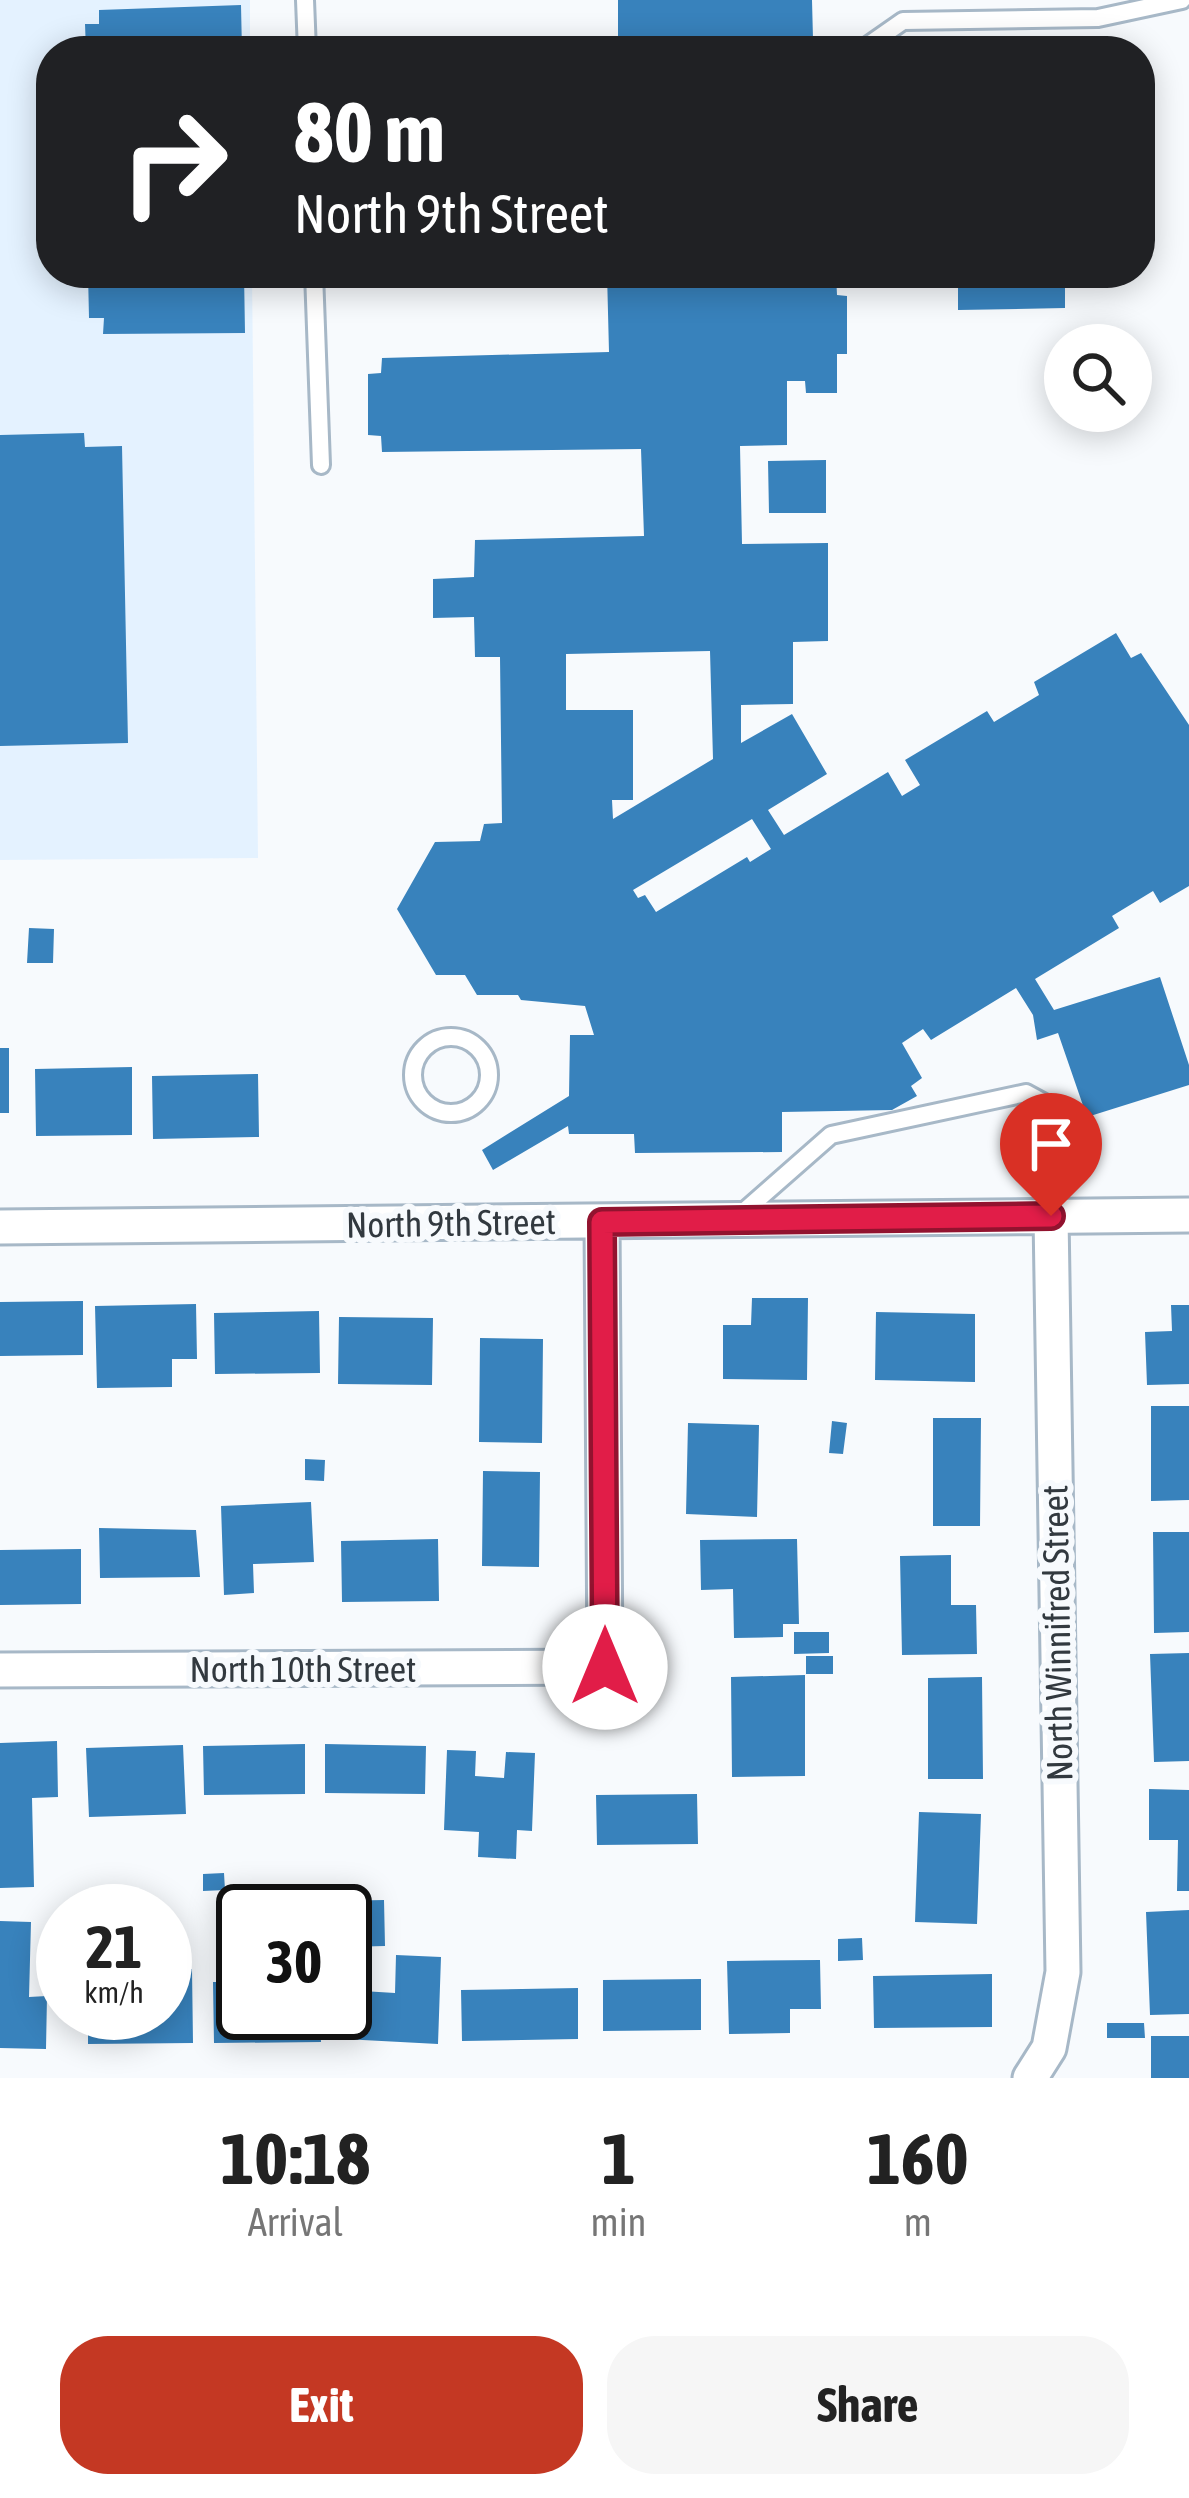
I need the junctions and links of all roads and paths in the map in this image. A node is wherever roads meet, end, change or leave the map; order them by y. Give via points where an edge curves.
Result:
1 (305, 0) edge
2 (1182, 0) edge
3 (306, 36) edge
4 (882, 36) edge
5 (315, 288) edge
6 (321, 465) dead end
7 (413, 1068) joint
8 (1189, 1215) edge
9 (1051, 1216) junction
10 (735, 1220) junction
11 (602, 1222) junction
12 (0, 1227) edge
13 (0, 1670) edge
14 (1030, 2078) edge

1 - 3 lane
2 - 4 lane via 1098,18 903,21
5 - 6 lane
7 - 7 lane via 419,1096 444,1113 473,1107 489,1083 483,1054 458,1038 430,1044
8 - 9 street, North 9th Street
9 - 10 street, North 9th Street
9 - 10 lane via 1067,1152 1060,1112 1026,1094 831,1135
9 - 14 street, North Winnifred Street via 1063,1972 1049,2048
10 - 11 street, North 9th Street
11 - 12 street, North 9th Street
11 - 13 street, North 10th Street via 605,1667

